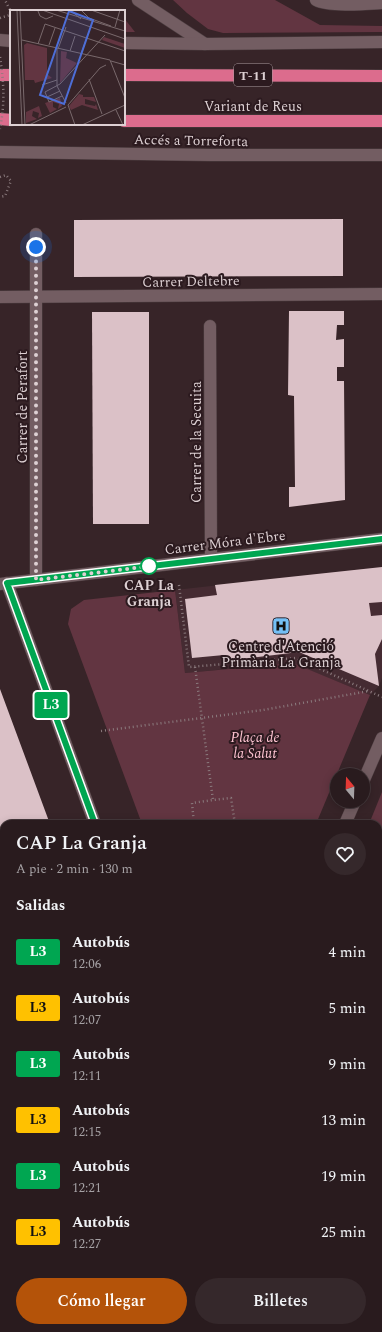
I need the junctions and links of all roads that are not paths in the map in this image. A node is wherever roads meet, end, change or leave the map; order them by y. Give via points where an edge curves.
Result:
1 (138, 0) edge
2 (316, 0) edge
3 (382, 3) edge
4 (0, 40) edge
5 (10, 41) edge
6 (382, 42) edge
7 (125, 43) edge
8 (205, 44) junction
9 (125, 75) edge
10 (382, 76) edge
11 (0, 119) edge
12 (10, 120) edge
13 (125, 121) edge
14 (382, 121) edge
15 (0, 152) edge
16 (382, 155) edge
17 (36, 234) dead end
18 (382, 294) edge
19 (0, 297) edge
20 (37, 297) junction
21 (210, 326) dead end
22 (382, 539) edge
23 (211, 558) junction
24 (36, 580) junction
25 (3, 584) edge
26 (382, 738) edge
27 (369, 768) edge
28 (352, 808) edge
29 (93, 820) edge
30 (347, 820) edge

1 - 8 street
2 - 3 street via 342,4
4 - 5 street
6 - 8 street
7 - 8 street
9 - 10 highway, T-11
11 - 12 highway
13 - 14 highway, Variant de Reus
15 - 16 street, Accés a Torreforta
17 - 20 street, Carrer de Perafort
18 - 20 street, Carrer Deltebre
19 - 20 street, Carrer Deltebre
20 - 24 street, Carrer de Perafort
21 - 23 street, Carrer de la Secuita
22 - 23 street, Carrer Móra d'Ebre
23 - 24 street, Carrer Móra d'Ebre
24 - 25 street, Carrer Móra d'Ebre
25 - 29 street
26 - 27 street
28 - 30 street

